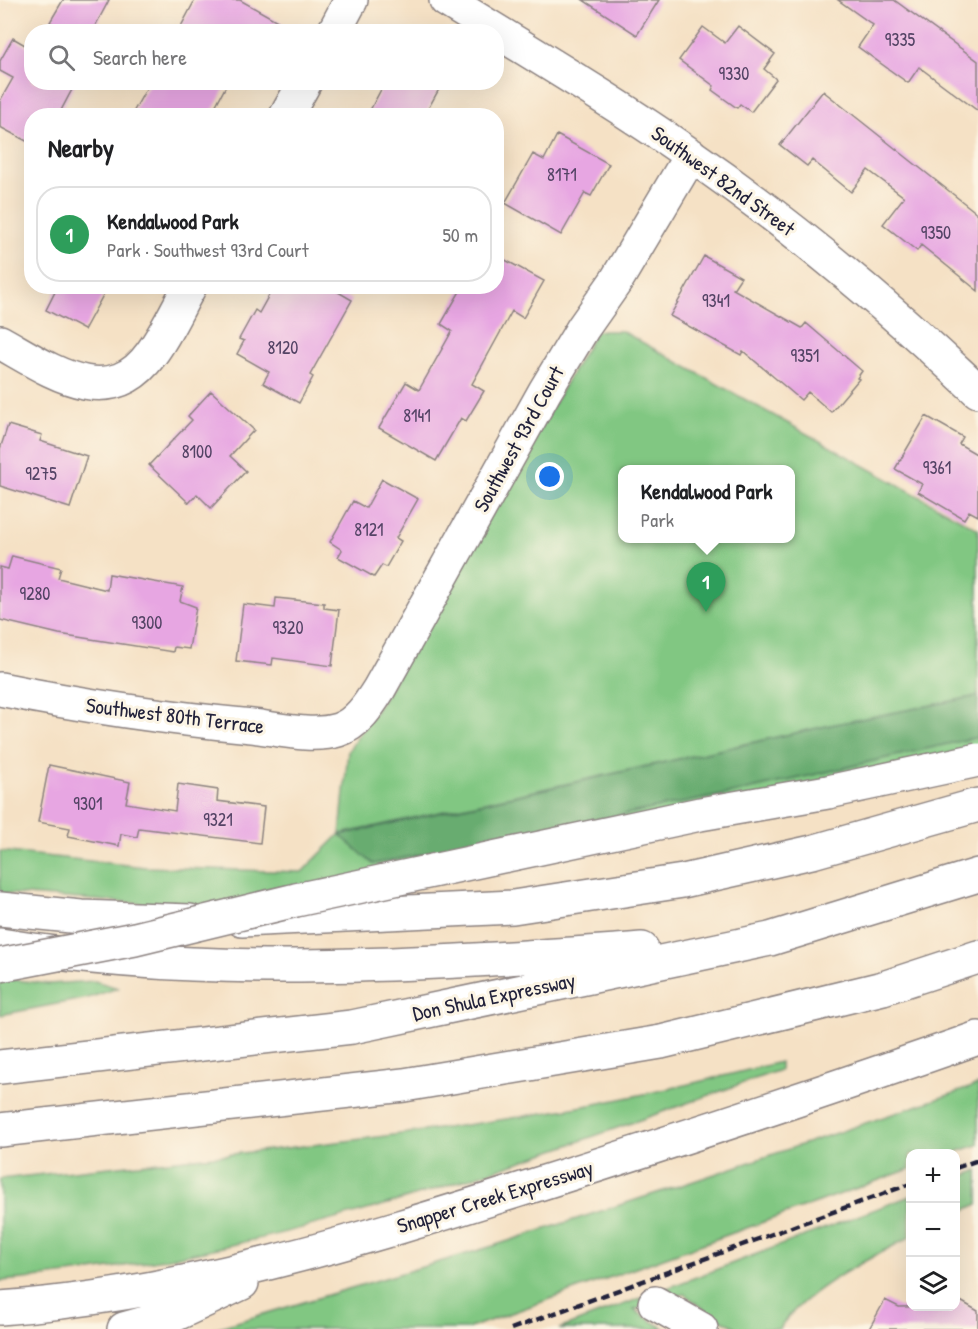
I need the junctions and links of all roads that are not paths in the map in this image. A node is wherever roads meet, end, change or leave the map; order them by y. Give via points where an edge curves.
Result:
1 (351, 0) edge
2 (447, 0) edge
3 (338, 24) edge
4 (487, 24) edge
5 (504, 35) edge
6 (301, 90) edge
7 (290, 108) edge
8 (691, 155) junction
9 (186, 294) edge
10 (0, 342) edge
11 (978, 391) edge
12 (0, 689) edge
13 (350, 725) joint
14 (978, 760) edge
15 (978, 805) edge
16 (978, 875) edge
17 (0, 909) edge
18 (770, 939) junction
19 (0, 945) edge
20 (978, 957) edge
21 (0, 965) edge
22 (978, 1038) edge
23 (0, 1067) edge
24 (0, 1130) edge
25 (301, 1255) junction
26 (655, 1303) dead end
27 (0, 1308) edge
28 (124, 1329) edge
29 (701, 1329) edge

1 - 3 main road
2 - 4 main road, Southwest 82nd Street
5 - 8 main road, Southwest 82nd Street
6 - 7 main road
8 - 11 main road, Southwest 82nd Street via 901,321
8 - 13 main road, Southwest 93rd Court via 550,382 379,689
9 - 10 main road via 157,345 127,377 95,385 70,379
12 - 13 main road, Southwest 80th Terrace via 104,709 279,729 322,732
14 - 21 main road, bridge via 700,814 296,900 135,939
15 - 17 main road via 812,852 683,881 513,907 203,922
16 - 18 main road, Don Shula Expressway
18 - 19 main road via 439,962 244,967 70,957
18 - 23 main road, Don Shula Expressway via 352,1028
20 - 24 main road via 884,988 661,1042 404,1085
22 - 25 main road, Snapper Creek Expressway via 597,1166
25 - 27 main road, Snapper Creek Expressway via 138,1290
25 - 28 main road via 174,1315
26 - 29 main road

